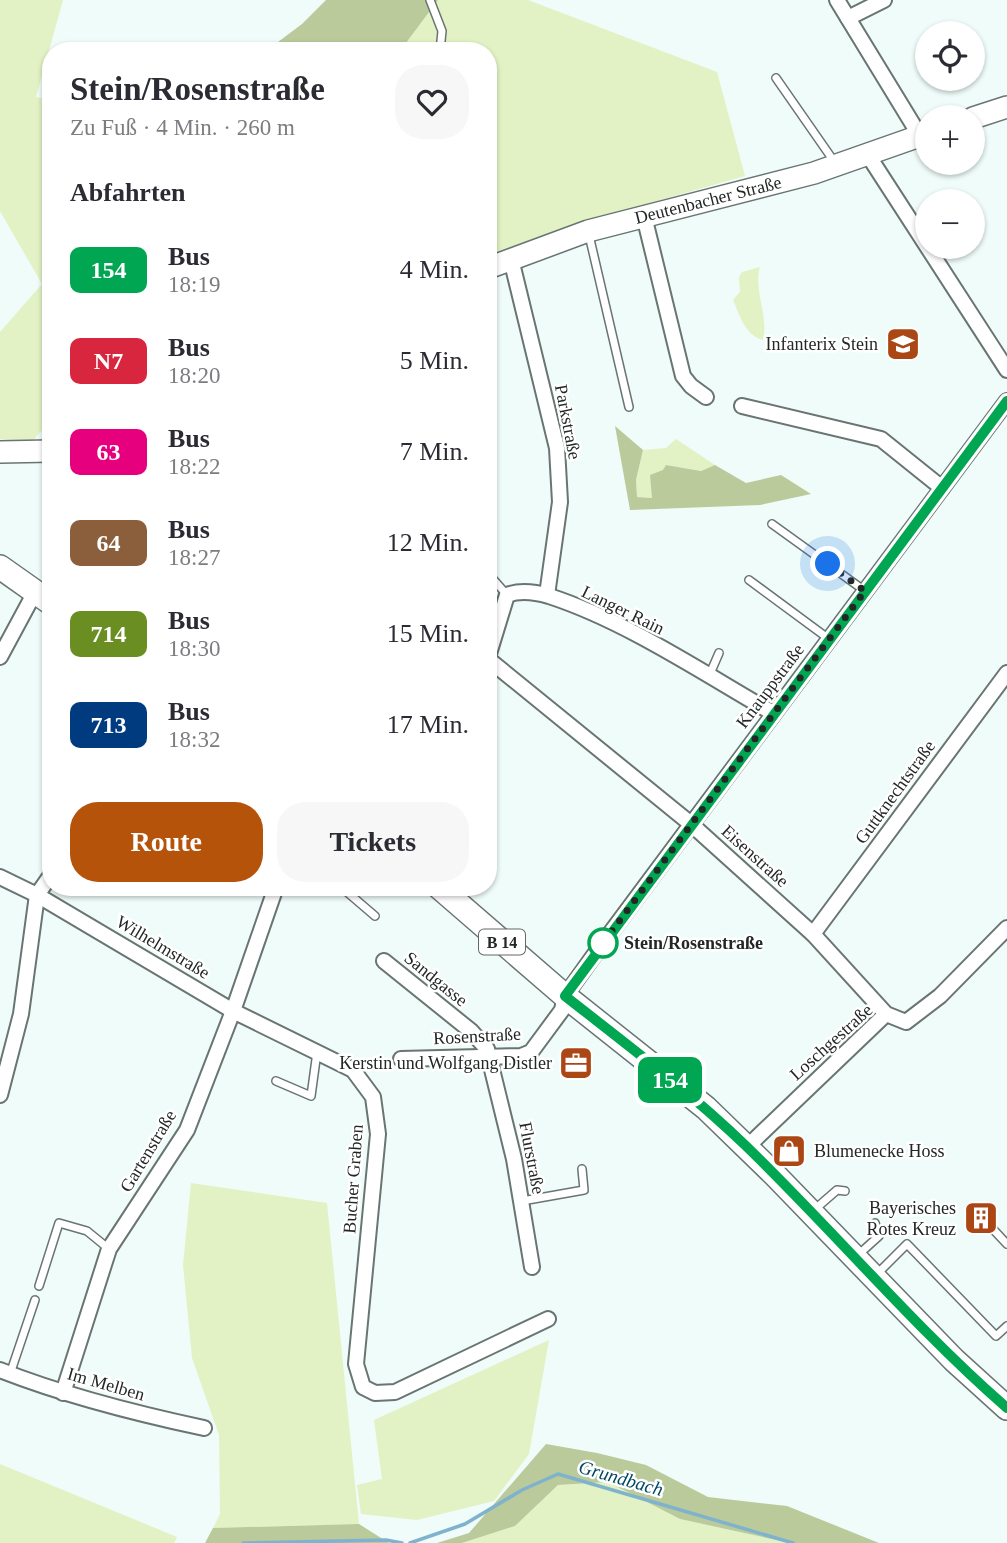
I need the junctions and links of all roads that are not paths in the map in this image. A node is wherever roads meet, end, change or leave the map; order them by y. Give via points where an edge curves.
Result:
1 (430, 0) edge
2 (837, 0) edge
3 (884, 0) edge
4 (848, 18) junction
5 (441, 42) edge
6 (776, 78) dead end
7 (1007, 107) edge
8 (985, 114) edge
9 (915, 120) edge
10 (915, 137) edge
11 (868, 155) junction
12 (833, 167) junction
13 (644, 216) junction
14 (588, 230) junction
15 (511, 259) junction
16 (497, 264) edge
17 (1007, 370) edge
18 (706, 397) dead end
19 (1007, 401) edge
20 (742, 406) dead end
21 (629, 407) dead end
22 (42, 451) edge
23 (0, 452) edge
24 (942, 488) junction
25 (772, 524) dead end
26 (0, 567) edge
27 (749, 580) dead end
28 (497, 584) edge
29 (865, 591) junction
30 (507, 595) junction
31 (547, 595) junction
32 (42, 597) edge
33 (42, 599) edge
34 (497, 628) edge
35 (829, 639) junction
36 (719, 653) dead end
37 (0, 657) edge
38 (497, 665) edge
39 (1007, 673) edge
40 (709, 677) junction
41 (773, 713) junction
42 (691, 824) junction
43 (0, 877) edge
44 (42, 888) edge
45 (37, 895) junction
46 (273, 896) edge
47 (352, 896) edge
48 (449, 896) edge
49 (375, 916) dead end
50 (1007, 928) edge
51 (813, 934) junction
52 (384, 961) dead end
53 (565, 996) junction
54 (233, 1011) junction
55 (886, 1014) junction
56 (317, 1051) junction
57 (489, 1058) junction
58 (401, 1059) dead end
59 (276, 1082) dead end
60 (0, 1096) edge
61 (747, 1147) junction
62 (582, 1169) dead end
63 (845, 1191) dead end
64 (521, 1201) junction
65 (811, 1213) junction
66 (875, 1223) dead end
67 (991, 1227) dead end
68 (1007, 1244) edge
69 (109, 1249) junction
70 (855, 1258) junction
71 (532, 1267) dead end
72 (874, 1277) junction
73 (39, 1286) dead end
74 (35, 1300) dead end
75 (548, 1319) dead end
76 (1007, 1326) edge
77 (5, 1372) edge
78 (63, 1393) junction
79 (1007, 1408) edge
80 (204, 1428) dead end

1 - 5 lane via 442,32
2 - 4 street
3 - 4 street
4 - 9 street
6 - 12 lane via 831,157
7 - 8 street
10 - 11 street, Deutenbacher Straße
11 - 12 street, Deutenbacher Straße
11 - 17 street
12 - 13 street, Deutenbacher Straße
13 - 14 street, Deutenbacher Straße
13 - 18 street via 683,376
14 - 15 street, Deutenbacher Straße
14 - 21 lane
15 - 16 street, Deutenbacher Straße
15 - 31 street, Parkstraße via 557,448 560,502
19 - 24 street, Knauppstraße
20 - 24 street via 880,439
22 - 23 street
24 - 29 street, Knauppstraße
25 - 29 lane
26 - 32 main road
27 - 35 lane
28 - 30 lane
29 - 35 street, Knauppstraße
30 - 31 street, Langer Rain via 518,591
30 - 34 street
31 - 40 street, Langer Rain via 617,625
33 - 37 street
35 - 41 street, Knauppstraße
36 - 40 lane
38 - 42 street, Eisenstraße
39 - 51 street, Guttknechtstraße
40 - 41 street, Langer Rain
41 - 42 street, Knauppstraße
42 - 51 street, Eisenstraße
42 - 53 street, Knauppstraße
43 - 45 street, Wilhelmstraße
44 - 45 street
45 - 54 street, Wilhelmstraße
45 - 60 street via 21,1014
46 - 54 street, Gartenstraße
47 - 49 lane
48 - 53 main road, B 14
50 - 55 street, Loschgestraße via 940,996 906,1022
51 - 55 street, Eisenstraße
52 - 57 street, Sandgasse via 471,1031
53 - 57 street, Rosenstraße via 562,1010 531,1052
53 - 61 main road, B 14 via 706,1108
54 - 56 street, Bucher Graben
54 - 69 street, Gartenstraße via 187,1130
55 - 61 street, Loschgestraße
56 - 59 lane via 311,1096
56 - 75 street, Bucher Graben via 353,1070 373,1097 379,1134 356,1364 363,1387 375,1393 395,1392
57 - 58 street, Rosenstraße
57 - 64 street, Flurstraße
61 - 65 main road, B 14
62 - 64 lane via 584,1190
63 - 65 lane via 837,1190
64 - 71 street, Flurstraße
65 - 70 main road, B 14
66 - 70 lane via 879,1236
67 - 68 lane
69 - 73 lane via 87,1231 59,1223
69 - 78 street, Gartenstraße
70 - 72 main road, B 14
72 - 76 lane via 907,1244 996,1336
72 - 79 main road, B 14
74 - 77 lane
77 - 78 street, Im Melben
78 - 80 street, Im Melben

